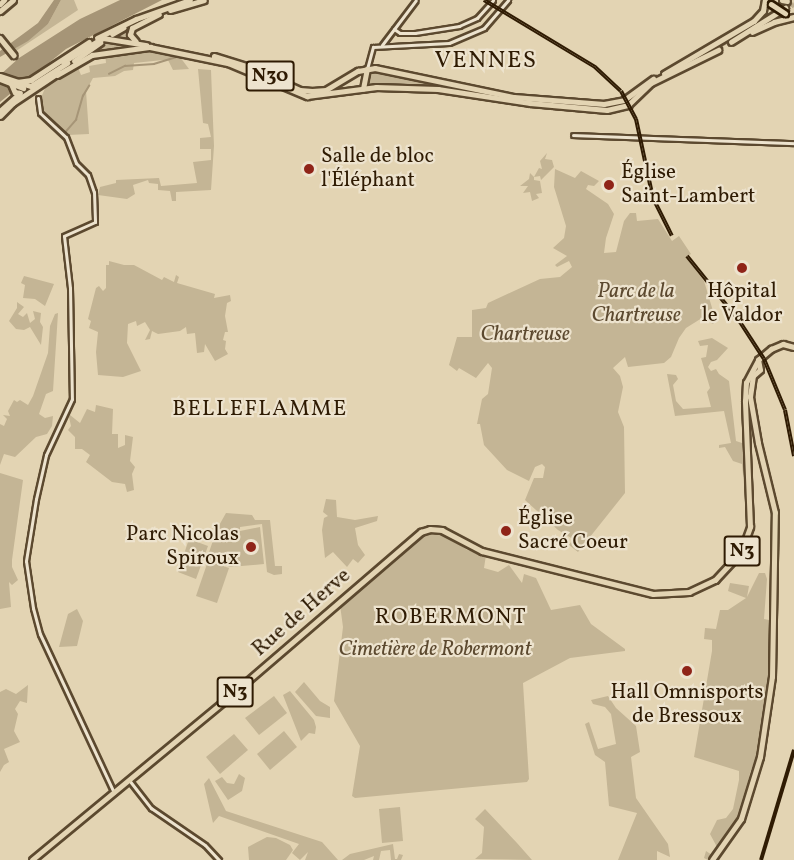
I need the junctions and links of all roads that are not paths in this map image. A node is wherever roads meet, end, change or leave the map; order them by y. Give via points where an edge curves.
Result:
1 (4, 0) edge
2 (13, 0) edge
3 (190, 0) edge
4 (203, 0) edge
5 (416, 0) edge
6 (493, 0) edge
7 (508, 0) edge
8 (768, 1) edge
9 (0, 4) edge
10 (785, 10) junction
11 (0, 11) edge
12 (159, 14) junction
13 (794, 16) edge
14 (394, 29) junction
15 (112, 34) dead end
16 (0, 38) edge
17 (117, 39) junction
18 (732, 40) junction
19 (99, 42) junction
20 (87, 44) junction
21 (139, 44) junction
22 (382, 45) junction
23 (114, 51) junction
24 (13, 53) dead end
25 (369, 59) junction
26 (63, 62) junction
27 (375, 68) junction
28 (367, 69) junction
29 (360, 70) junction
30 (664, 74) junction
31 (57, 75) junction
32 (364, 76) junction
33 (0, 77) edge
34 (345, 78) junction
35 (34, 80) junction
36 (17, 84) junction
37 (341, 84) junction
38 (40, 86) junction
39 (363, 89) junction
40 (345, 92) junction
41 (16, 93) junction
42 (337, 93) junction
43 (38, 98) dead end
44 (529, 101) junction
45 (13, 104) junction
46 (618, 108) junction
47 (0, 109) edge
48 (0, 116) edge
49 (611, 118) dead end
50 (573, 135) dead end
51 (794, 143) edge
52 (794, 347) edge
53 (758, 360) junction
54 (129, 780) junction
55 (114, 793) junction
56 (32, 860) edge
57 (219, 860) edge
58 (712, 860) edge

1 - 9 highway
2 - 11 highway
3 - 20 main road via 136,19
4 - 12 main road
5 - 14 street
6 - 14 street via 477,18 459,26 415,33
7 - 22 street via 484,28 449,43
8 - 10 main road, bridge
8 - 18 main road via 759,20
8 - 30 main road via 754,21
10 - 13 main road
10 - 18 main road
12 - 15 main road
12 - 21 main road via 132,28 131,38
13 - 18 main road
14 - 22 street
16 - 24 main road
17 - 19 main road, N30
17 - 21 main road, N30
17 - 23 main road via 119,46
19 - 26 main road, N30
19 - 31 main road
19 - 36 main road via 36,84
20 - 26 main road
20 - 35 main road
21 - 34 main road, N30 via 230,60 306,91 326,90
22 - 25 street via 373,47
23 - 31 main road, N30 via 86,57
23 - 42 main road, N30 via 150,47 210,57 301,95
25 - 27 street
25 - 28 street
25 - 29 street
26 - 35 main road, N30
27 - 28 main road, N30
27 - 44 main road, N30
28 - 29 main road, N30
28 - 32 main road
29 - 32 main road
29 - 34 main road, N30
30 - 44 main road, N30 via 618,103
30 - 46 main road, N30 via 717,49 651,83 634,101
31 - 38 main road
32 - 39 main road
33 - 36 main road
34 - 37 main road
35 - 36 main road
36 - 38 main road via 28,89
36 - 41 main road
37 - 40 main road
37 - 42 main road
38 - 45 main road
39 - 40 main road, N30
39 - 44 main road, N30 via 447,90
40 - 42 main road, N30
41 - 45 main road via 21,95
41 - 47 main road
43 - 55 street via 40,114 63,134 76,163 88,175 95,222 64,236 73,387 70,407 46,455 27,545 27,564 39,630
44 - 46 main road
45 - 48 main road
46 - 49 main road
50 - 51 street
52 - 53 main road via 775,346
53 - 54 main road, Rue de Herve / N3 via 744,391 750,527 743,549 724,574 701,588 672,595 646,593 482,551 438,529 421,532
53 - 58 main road via 760,370 753,376 750,397 774,507 772,677 762,744 741,819
54 - 55 main road, Rue de Herve / N3
54 - 57 street via 151,808 205,845
55 - 56 main road, Rue de Herve / N3

